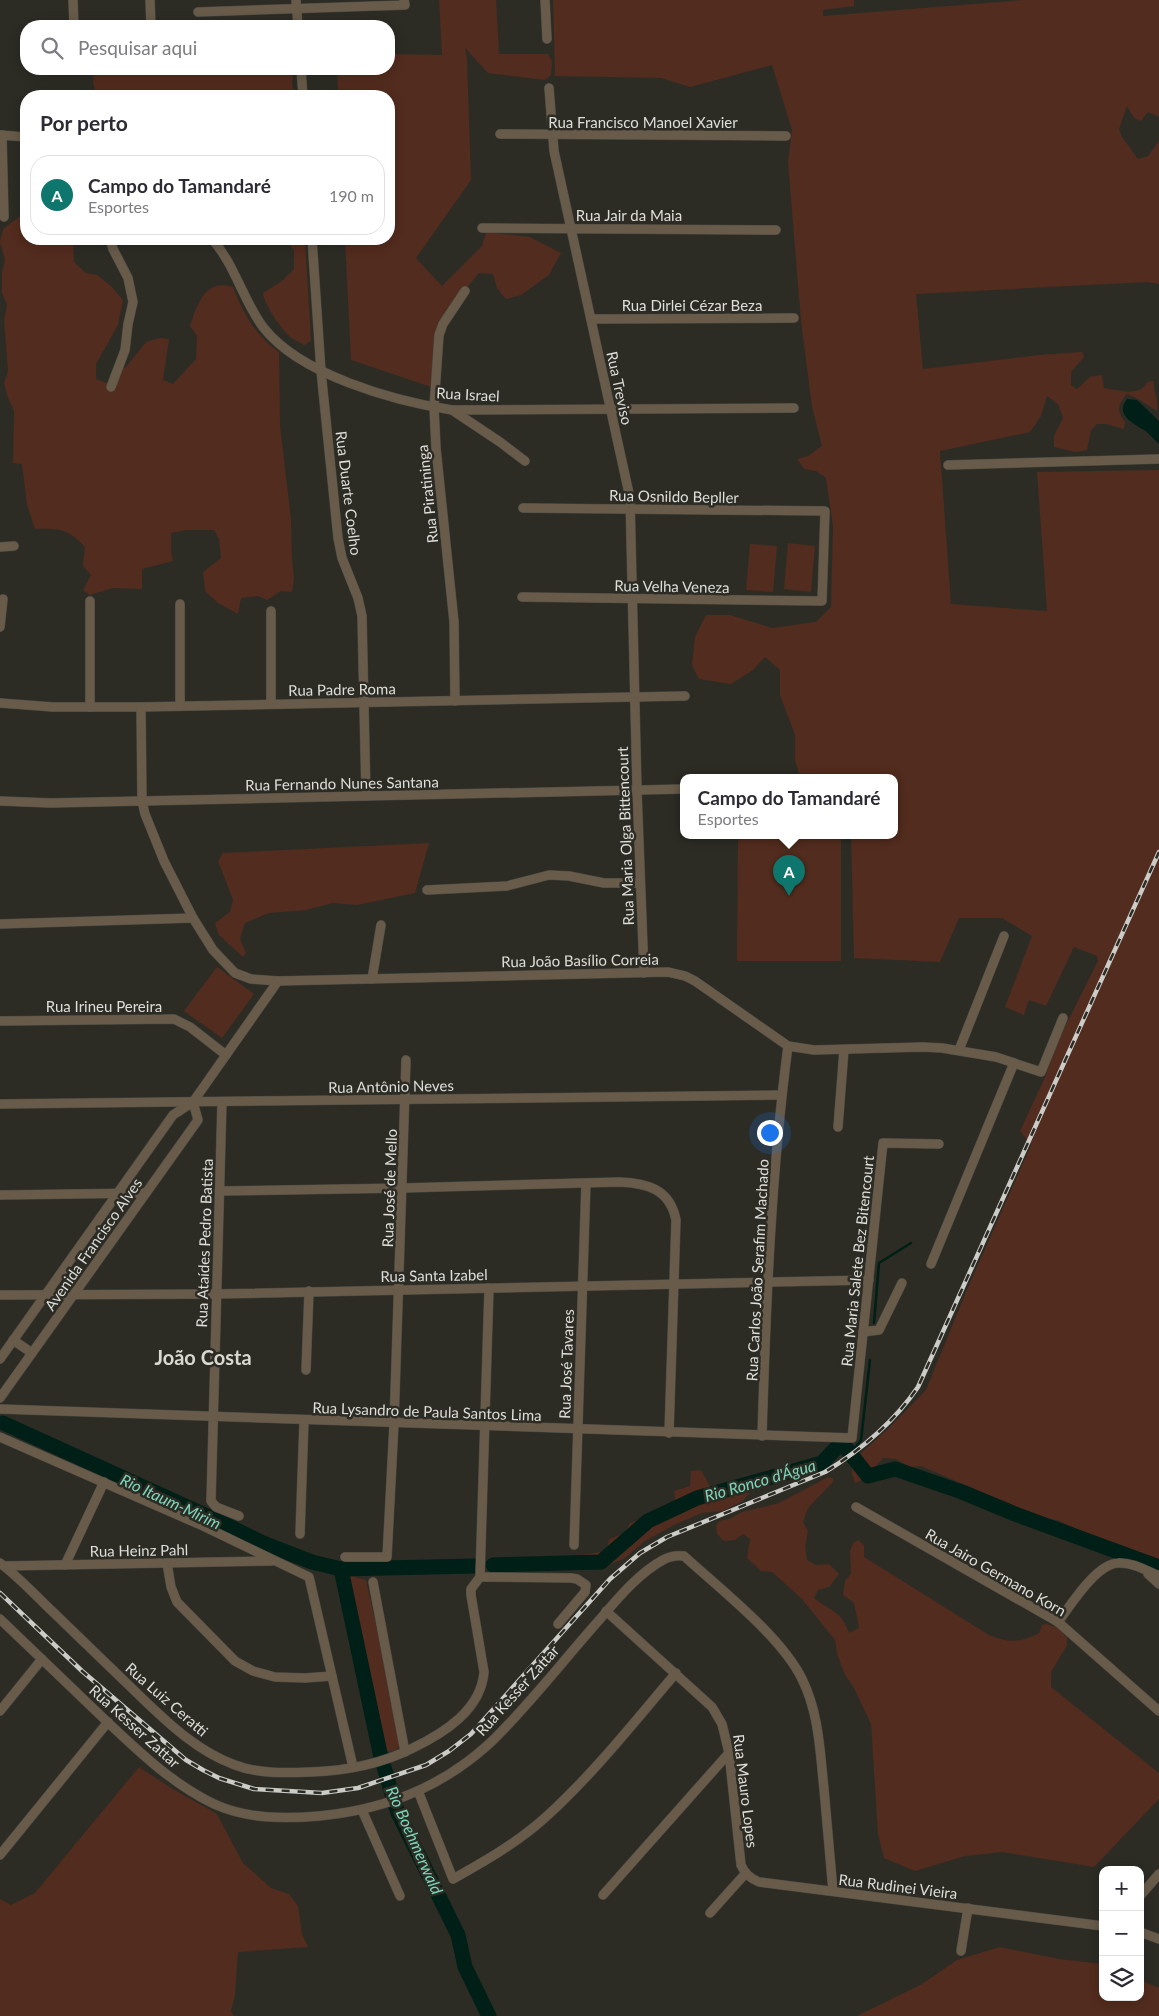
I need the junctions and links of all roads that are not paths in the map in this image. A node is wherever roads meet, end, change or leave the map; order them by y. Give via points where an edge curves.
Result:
1 (73, 0) edge
2 (150, 0) edge
3 (545, 0) edge
4 (404, 2) edge
5 (296, 4) edge
6 (198, 12) dead end
7 (74, 20) edge
8 (151, 20) edge
9 (297, 20) edge
10 (547, 39) dead end
11 (301, 75) edge
12 (548, 88) dead end
13 (303, 90) edge
14 (500, 134) dead end
15 (1, 135) edge
16 (552, 135) junction
17 (786, 136) dead end
18 (20, 137) edge
19 (4, 217) dead end
20 (482, 228) dead end
21 (570, 228) junction
22 (776, 230) dead end
23 (112, 245) edge
24 (217, 245) edge
25 (312, 245) edge
26 (465, 291) dead end
27 (794, 318) dead end
28 (591, 319) junction
29 (321, 371) junction
30 (111, 387) dead end
31 (434, 407) junction
32 (794, 408) dead end
33 (452, 410) junction
34 (611, 410) junction
35 (1159, 459) edge
36 (525, 461) dead end
37 (948, 465) dead end
38 (523, 508) dead end
39 (631, 510) junction
40 (14, 546) dead end
41 (0, 547) edge
42 (522, 597) dead end
43 (3, 599) dead end
44 (632, 599) junction
45 (90, 601) dead end
46 (822, 602) joint
47 (180, 604) dead end
48 (270, 611) dead end
49 (0, 627) edge
50 (685, 696) dead end
51 (634, 698) junction
52 (455, 701) junction
53 (0, 703) edge
54 (364, 703) junction
55 (271, 704) junction
56 (180, 706) junction
57 (90, 707) junction
58 (141, 707) junction
59 (680, 789) edge
60 (637, 790) junction
61 (366, 796) junction
62 (0, 801) edge
63 (142, 801) junction
64 (640, 883) junction
65 (427, 890) dead end
66 (193, 918) junction
67 (0, 924) edge
68 (381, 925) dead end
69 (1004, 936) dead end
70 (644, 972) junction
71 (372, 979) junction
72 (278, 981) junction
73 (1063, 1018) dead end
74 (0, 1021) edge
75 (788, 1046) junction
76 (844, 1050) junction
77 (959, 1050) junction
78 (226, 1055) junction
79 (406, 1060) dead end
80 (1014, 1063) junction
81 (782, 1095) junction
82 (405, 1100) junction
83 (193, 1102) junction
84 (222, 1102) junction
85 (0, 1104) edge
86 (838, 1127) dead end
87 (939, 1144) dead end
88 (586, 1183) junction
89 (403, 1188) junction
90 (219, 1191) junction
91 (146, 1192) junction
92 (117, 1193) junction
93 (0, 1195) edge
94 (931, 1264) dead end
95 (869, 1280) junction
96 (767, 1282) junction
97 (902, 1283) dead end
98 (674, 1284) junction
99 (582, 1286) junction
100 (489, 1288) junction
101 (399, 1290) junction
102 (309, 1292) junction
103 (216, 1294) junction
104 (0, 1295) edge
105 (45, 1296) junction
106 (73, 1296) junction
107 (863, 1332) junction
108 (14, 1340) junction
109 (32, 1353) junction
110 (0, 1359) edge
111 (306, 1370) dead end
112 (0, 1398) edge
113 (0, 1409) edge
114 (213, 1418) junction
115 (304, 1421) junction
116 (394, 1424) junction
117 (486, 1426) junction
118 (578, 1430) junction
119 (670, 1432) junction
120 (762, 1436) junction
121 (0, 1437) edge
122 (852, 1438) joint
123 (104, 1482) junction
124 (856, 1507) dead end
125 (240, 1516) dead end
126 (300, 1534) dead end
127 (574, 1545) dead end
128 (345, 1557) dead end
129 (274, 1561) junction
130 (167, 1563) junction
131 (2, 1565) edge
132 (65, 1565) junction
133 (1142, 1569) junction
134 (1159, 1576) edge
135 (480, 1577) junction
136 (373, 1582) dead end
137 (1159, 1584) edge
138 (606, 1611) junction
139 (0, 1619) edge
140 (1058, 1622) junction
141 (558, 1624) dead end
142 (42, 1660) junction
143 (676, 1673) junction
144 (332, 1676) junction
145 (0, 1711) edge
146 (1159, 1711) edge
147 (108, 1722) junction
148 (406, 1752) junction
149 (729, 1753) junction
150 (353, 1767) junction
151 (418, 1791) junction
152 (362, 1810) junction
153 (0, 1855) edge
154 (745, 1874) junction
155 (1159, 1874) edge
156 (833, 1891) junction
157 (1144, 1891) edge
158 (603, 1895) dead end
159 (400, 1896) dead end
160 (968, 1908) junction
161 (710, 1914) dead end
162 (1099, 1925) edge
163 (1144, 1933) edge
164 (1159, 1939) edge
165 (961, 1951) dead end

1 - 7 street
2 - 8 street
3 - 10 street
4 - 5 street
5 - 6 street
5 - 9 street
11 - 13 street
12 - 16 street, Rua Treviso
14 - 16 street, Rua Francisco Manoel Xavier
15 - 18 street
15 - 19 street
16 - 17 street, Rua Francisco Manoel Xavier
16 - 21 street, Rua Treviso
20 - 21 street, Rua Jair da Maia
21 - 22 street, Rua Jair da Maia
21 - 28 street, Rua Treviso
23 - 30 street via 128,278 133,302 125,350
24 - 29 street, Rua Israel via 264,328 290,354
25 - 29 street, Rua Duarte Coelho
26 - 31 street, Rua Piratininga via 439,335
27 - 28 street, Rua Dirlei Cézar Beza
28 - 34 street, Rua Treviso
29 - 31 street, Rua Israel via 351,384
29 - 54 street, Rua Duarte Coelho via 339,543 361,607
31 - 33 street, Rua Israel
31 - 52 street, Rua Piratininga via 454,622
32 - 34 street, Rua Israel
33 - 34 street, Rua Israel
33 - 36 street
34 - 39 street, Rua Treviso
35 - 37 street
38 - 39 street, Rua Osnildo Bepller
39 - 44 street, Rua Treviso
39 - 46 street, Rua Osnildo Bepller via 825,511
40 - 41 street
42 - 44 street, Rua Velha Veneza
43 - 49 street
44 - 46 street, Rua Velha Veneza
44 - 51 street, Rua Treviso
45 - 57 street
47 - 56 street
48 - 55 street
50 - 51 street, Rua Padre Roma
51 - 52 street, Rua Padre Roma
51 - 60 street, Rua Maria Olga Bittencourt
52 - 54 street, Rua Padre Roma
53 - 57 street, Rua Padre Roma
54 - 55 street, Rua Padre Roma
54 - 61 street, Rua Duarte Coelho
55 - 56 street, Rua Padre Roma
56 - 58 street, Rua Padre Roma
57 - 58 street, Rua Padre Roma
58 - 63 street, Rua João Basílio Correia
59 - 60 street, Rua Fernando Nunes Santana
60 - 61 street, Rua Fernando Nunes Santana
60 - 64 street, Rua Maria Olga Bittencourt
61 - 63 street, Rua Fernando Nunes Santana
62 - 63 street, Rua Fernando Nunes Santana
63 - 66 street, Rua João Basílio Correia via 164,861
64 - 65 street via 604,883 549,875 507,886
64 - 70 street, Rua Maria Olga Bittencourt
66 - 67 street
66 - 72 street, Rua João Basílio Correia via 213,950 235,973 251,979
68 - 71 street
69 - 77 street
70 - 71 street, Rua João Basílio Correia
70 - 75 street, Rua João Basílio Correia via 677,974 695,981
71 - 72 street, Rua João Basílio Correia
72 - 78 street, Avenida Francisco Alves
73 - 80 street, Rua João Basílio Correia via 1041,1072
74 - 78 street, Rua Irineu Pereira via 174,1019 190,1027
75 - 76 street, Rua João Basílio Correia
75 - 81 street, Rua Carlos João Serafim Machado
76 - 77 street, Rua João Basílio Correia via 923,1047
76 - 86 street
77 - 80 street, Rua João Basílio Correia
78 - 83 street, Avenida Francisco Alves
79 - 82 street, Rua José de Mello
80 - 94 street
81 - 82 street, Rua Antônio Neves
81 - 96 street, Rua Carlos João Serafim Machado
82 - 84 street, Rua Antônio Neves
82 - 89 street, Rua José de Mello
83 - 84 street, Rua Antônio Neves
83 - 85 street, Rua Antônio Neves
83 - 91 street, Avenida Francisco Alves via 198,1120
83 - 92 street, Avenida Francisco Alves via 173,1115
84 - 90 street, Rua Ataídes Pedro Batista
87 - 95 street, Rua Maria Salete Bez Bitencourt via 883,1143
88 - 89 street
88 - 98 street via 630,1182 649,1186 671,1203 676,1220
88 - 99 street, Rua José Tavares
89 - 90 street
89 - 101 street, Rua José de Mello
90 - 103 street, Rua Ataídes Pedro Batista
91 - 92 street
91 - 106 street, Avenida Francisco Alves
92 - 93 street
92 - 105 street, Avenida Francisco Alves
95 - 96 street, Rua Santa Izabel
95 - 107 street, Rua Maria Salete Bez Bitencourt
96 - 98 street, Rua Santa Izabel
96 - 120 street, Rua Carlos João Serafim Machado
97 - 107 street via 879,1330
98 - 99 street, Rua Santa Izabel
98 - 119 street
99 - 100 street, Rua Santa Izabel
99 - 118 street, Rua José Tavares
100 - 101 street, Rua Santa Izabel
100 - 117 street
101 - 102 street, Rua Santa Izabel
101 - 116 street, Rua José de Mello
102 - 103 street, Rua Santa Izabel
102 - 111 street
103 - 106 street, Rua Santa Izabel
103 - 114 street, Rua Ataídes Pedro Batista
104 - 105 street, Rua Santa Izabel
105 - 106 street, Rua Santa Izabel
105 - 108 street, Avenida Francisco Alves
106 - 109 street, Avenida Francisco Alves
107 - 122 street, Rua Maria Salete Bez Bitencourt
108 - 109 street
108 - 110 street, Avenida Francisco Alves
109 - 112 street, Avenida Francisco Alves
113 - 114 street, Rua Lysandro de Paula Santos Lima
114 - 115 street, Rua Lysandro de Paula Santos Lima
114 - 125 street, Rua Ataídes Pedro Batista via 211,1501
115 - 116 street, Rua Lysandro de Paula Santos Lima
115 - 126 street
116 - 117 street, Rua Lysandro de Paula Santos Lima
116 - 128 street, Rua José de Mello via 387,1557
117 - 118 street, Rua Lysandro de Paula Santos Lima
117 - 135 street
118 - 119 street, Rua Lysandro de Paula Santos Lima
118 - 127 street, Rua José Tavares
119 - 120 street, Rua Lysandro de Paula Santos Lima
120 - 122 street, Rua Lysandro de Paula Santos Lima
121 - 123 street
123 - 129 street
123 - 132 street
124 - 140 street, Rua Jairo Germano Korn
129 - 130 street, Rua Heinz Pahl
129 - 144 street via 309,1577
130 - 132 street, Rua Heinz Pahl
130 - 144 street via 177,1602 235,1661 253,1671 275,1677
131 - 132 street, Rua Heinz Pahl
131 - 150 street, Rua Luiz Ceratti via 159,1714 211,1754 236,1766 262,1771 301,1772
133 - 134 street
133 - 137 street
133 - 140 street via 1117,1563 1108,1566 1095,1576
135 - 141 street via 566,1578 582,1582 586,1585 585,1592
135 - 148 street, Rua Luiz Ceratti via 470,1595 484,1672 480,1692 449,1726
136 - 148 street
138 - 143 street, Rua Mauro Lopes
138 - 151 street, Rua Kesser Zattar via 490,1743 465,1764
138 - 156 street, Rua Kesser Zattar via 650,1569 665,1559 684,1556 763,1629 788,1657 801,1678 818,1734
139 - 142 street, Rua Kesser Zattar
140 - 146 street, Rua Jairo Germano Korn
142 - 145 street
142 - 147 street, Rua Kesser Zattar
143 - 149 street, Rua Mauro Lopes via 718,1715
143 - 151 street via 582,1782 547,1816 505,1848 453,1878
144 - 150 street
147 - 152 street, Rua Kesser Zattar via 173,1778 225,1808 246,1814 287,1818
147 - 153 street
148 - 150 street, Rua Luiz Ceratti via 387,1760
149 - 154 street, Rua Mauro Lopes via 741,1865
149 - 158 street
151 - 152 street, Rua Kesser Zattar
152 - 159 street
154 - 156 street, Rua Rudinei Vieira via 759,1882
154 - 161 street
155 - 157 street
156 - 160 street, Rua Rudinei Vieira
160 - 162 street, Rua Rudinei Vieira
160 - 165 street
163 - 164 street

